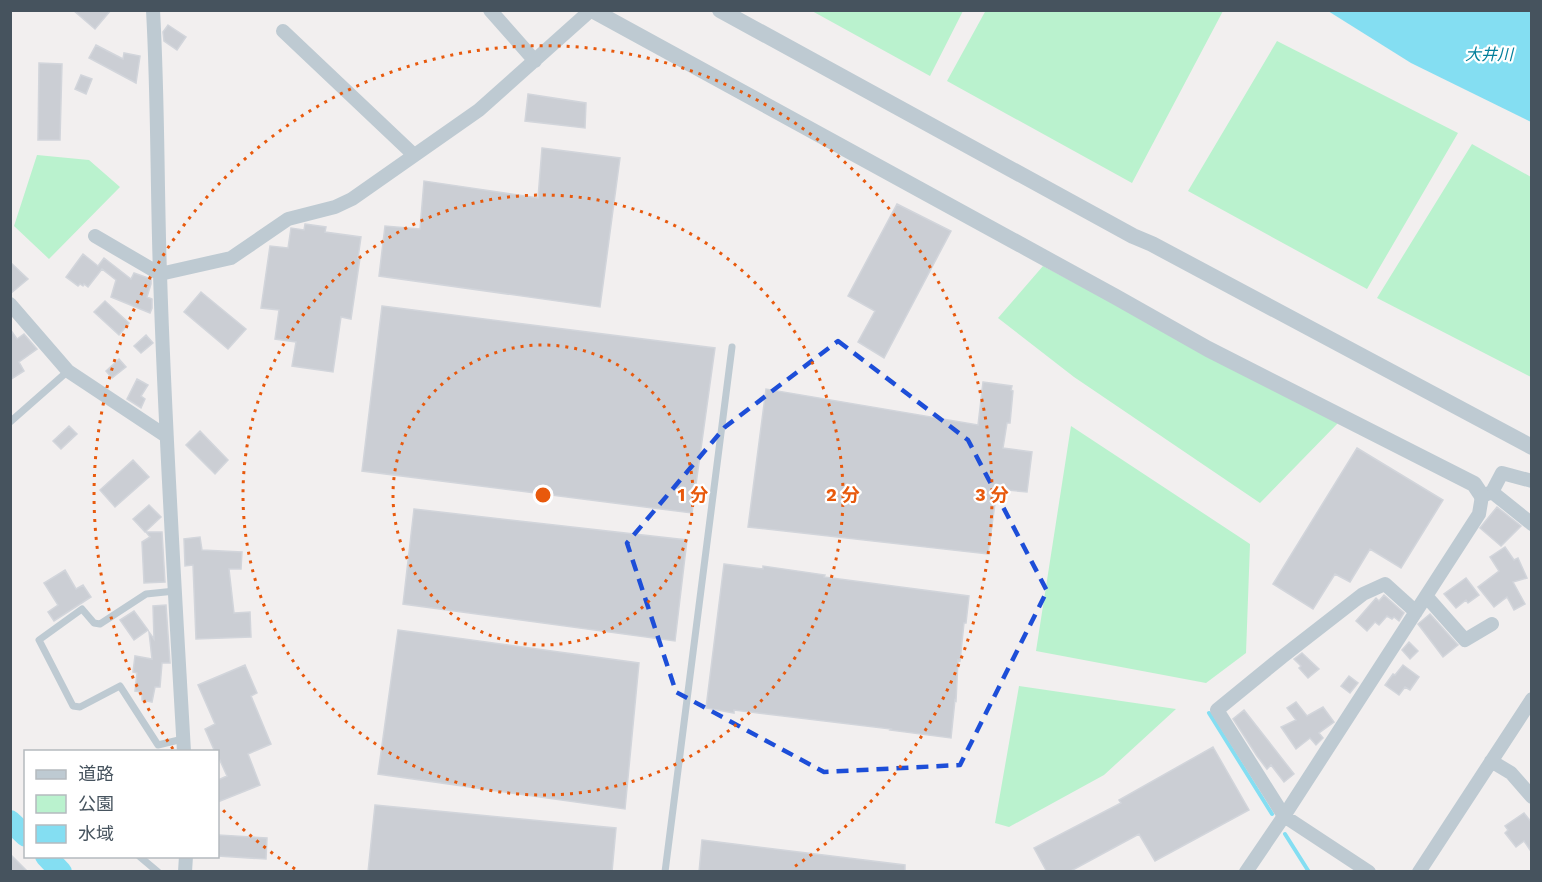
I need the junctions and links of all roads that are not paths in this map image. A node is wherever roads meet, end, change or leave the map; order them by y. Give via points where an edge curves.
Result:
1 (153, 10) edge
2 (490, 10) edge
3 (591, 10) edge
4 (720, 10) edge
5 (284, 31) dead end
6 (535, 60) junction
7 (414, 155) junction
8 (95, 237) dead end
9 (160, 274) junction
10 (10, 304) edge
11 (732, 347) dead end
12 (68, 371) junction
13 (10, 422) edge
14 (166, 435) junction
15 (1532, 447) edge
16 (1532, 481) edge
17 (1487, 494) junction
18 (1532, 524) edge
19 (175, 591) junction
20 (1426, 596) junction
21 (1416, 612) junction
22 (1492, 624) dead end
23 (1532, 699) edge
24 (184, 745) edge
25 (1491, 761) junction
26 (1532, 797) edge
27 (1284, 816) junction
28 (141, 858) edge
29 (158, 872) edge
30 (665, 872) edge
31 (1246, 872) edge
32 (1369, 872) edge
33 (1419, 872) edge

1 - 9 street
2 - 6 street
3 - 6 street
3 - 17 street via 1208,349
4 - 15 street via 1122,230
5 - 7 street
6 - 7 street via 479,110
7 - 9 street via 352,199 288,219 231,258
8 - 9 street
9 - 14 street
10 - 12 street
11 - 30 lane
12 - 13 lane
12 - 14 street
14 - 19 street
16 - 17 street via 1502,472
17 - 18 street
17 - 20 street via 1479,514
19 - 24 street
19 - 24 lane via 146,594 100,624 94,623 82,609 39,640 73,706 80,707 120,686 159,745
20 - 21 street
20 - 22 street via 1465,640
21 - 27 street
21 - 27 street via 1385,584 1363,594 1217,710
23 - 25 street
25 - 26 street via 1511,773
25 - 33 street
27 - 31 street
27 - 32 street
28 - 29 lane

